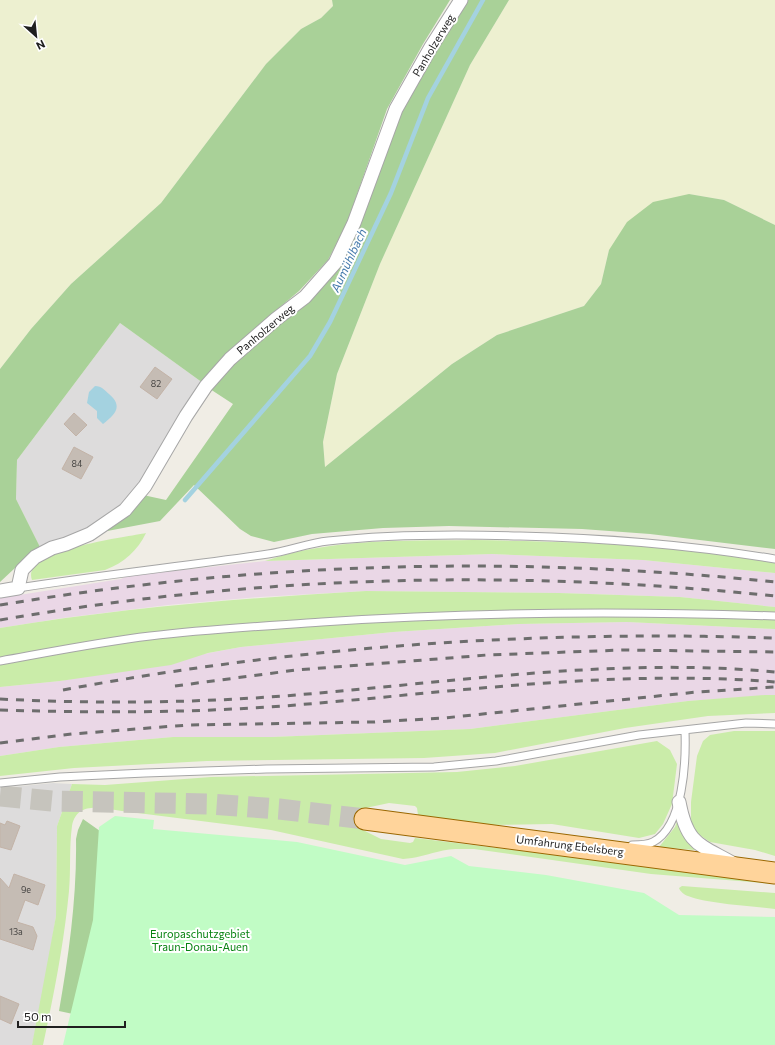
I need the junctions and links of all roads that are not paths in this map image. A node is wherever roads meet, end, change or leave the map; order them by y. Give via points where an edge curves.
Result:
1 (460, 0) edge
2 (775, 559) edge
3 (18, 588) junction
4 (0, 591) edge
5 (775, 616) edge
6 (0, 660) edge
7 (775, 724) edge
8 (685, 731) junction
9 (0, 783) edge
10 (680, 802) junction
11 (365, 819) tunnel mouth
12 (580, 847) junction
13 (743, 868) junction
14 (775, 873) edge

1 - 3 street, Panholzerweg via 396,109 354,224 335,263 305,297 230,359 206,386 145,486 125,510 90,534 35,557 22,570
2 - 3 lane via 672,544 576,537 409,536 327,541 271,554 107,574
3 - 4 street
5 - 6 lane via 606,612 411,616 227,628 69,648
7 - 8 lane via 746,723
8 - 9 lane via 639,735 496,761 434,767 145,773
8 - 10 lane via 686,751
10 - 12 lane via 664,832 653,842
10 - 13 street via 682,819 694,841
11 - 12 main road, Umfahrung Ebelsberg
12 - 13 main road, Umfahrung Ebelsberg
13 - 14 main road, Umfahrung Ebelsberg

